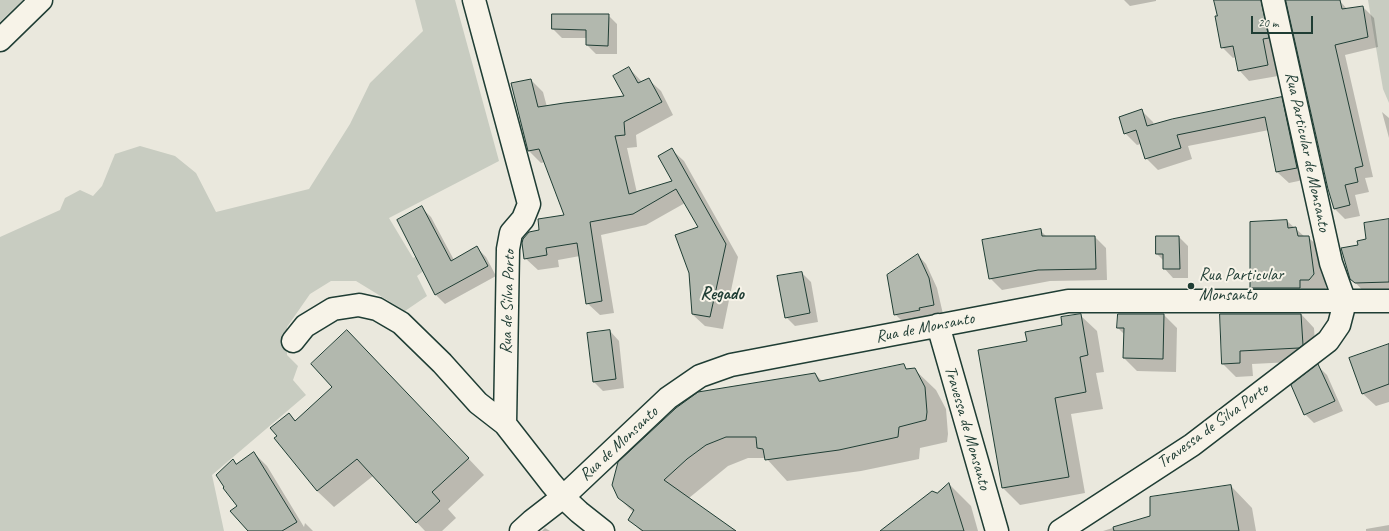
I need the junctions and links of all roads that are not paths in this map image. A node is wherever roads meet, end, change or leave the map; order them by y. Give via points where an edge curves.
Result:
1 (41, 0) edge
2 (474, 0) edge
3 (1273, 0) edge
4 (0, 40) edge
5 (1389, 301) edge
6 (1345, 302) junction
7 (938, 326) junction
8 (293, 341) dead end
9 (505, 424) junction
10 (563, 497) junction
11 (521, 531) edge
12 (603, 531) edge
13 (997, 531) edge
14 (1060, 531) edge

1 - 4 main road
2 - 9 main road, Rua de Silva Porto via 529,204 523,219 511,234 508,249
3 - 6 main road, Rua Particular de Monsanto via 1332,263
5 - 6 main road, Rua de Monsanto
6 - 7 main road, Rua de Monsanto via 1068,301
6 - 14 main road, Travessa de Silva Porto via 1339,325 1328,341 1192,445
7 - 10 main road, Rua de Monsanto via 731,365 700,376 668,398
7 - 13 main road, Travessa de Monsanto
8 - 9 main road via 305,326 333,309 359,305 377,309 401,323 478,403
9 - 10 main road
10 - 11 main road, Rua de Monsanto
10 - 12 main road

